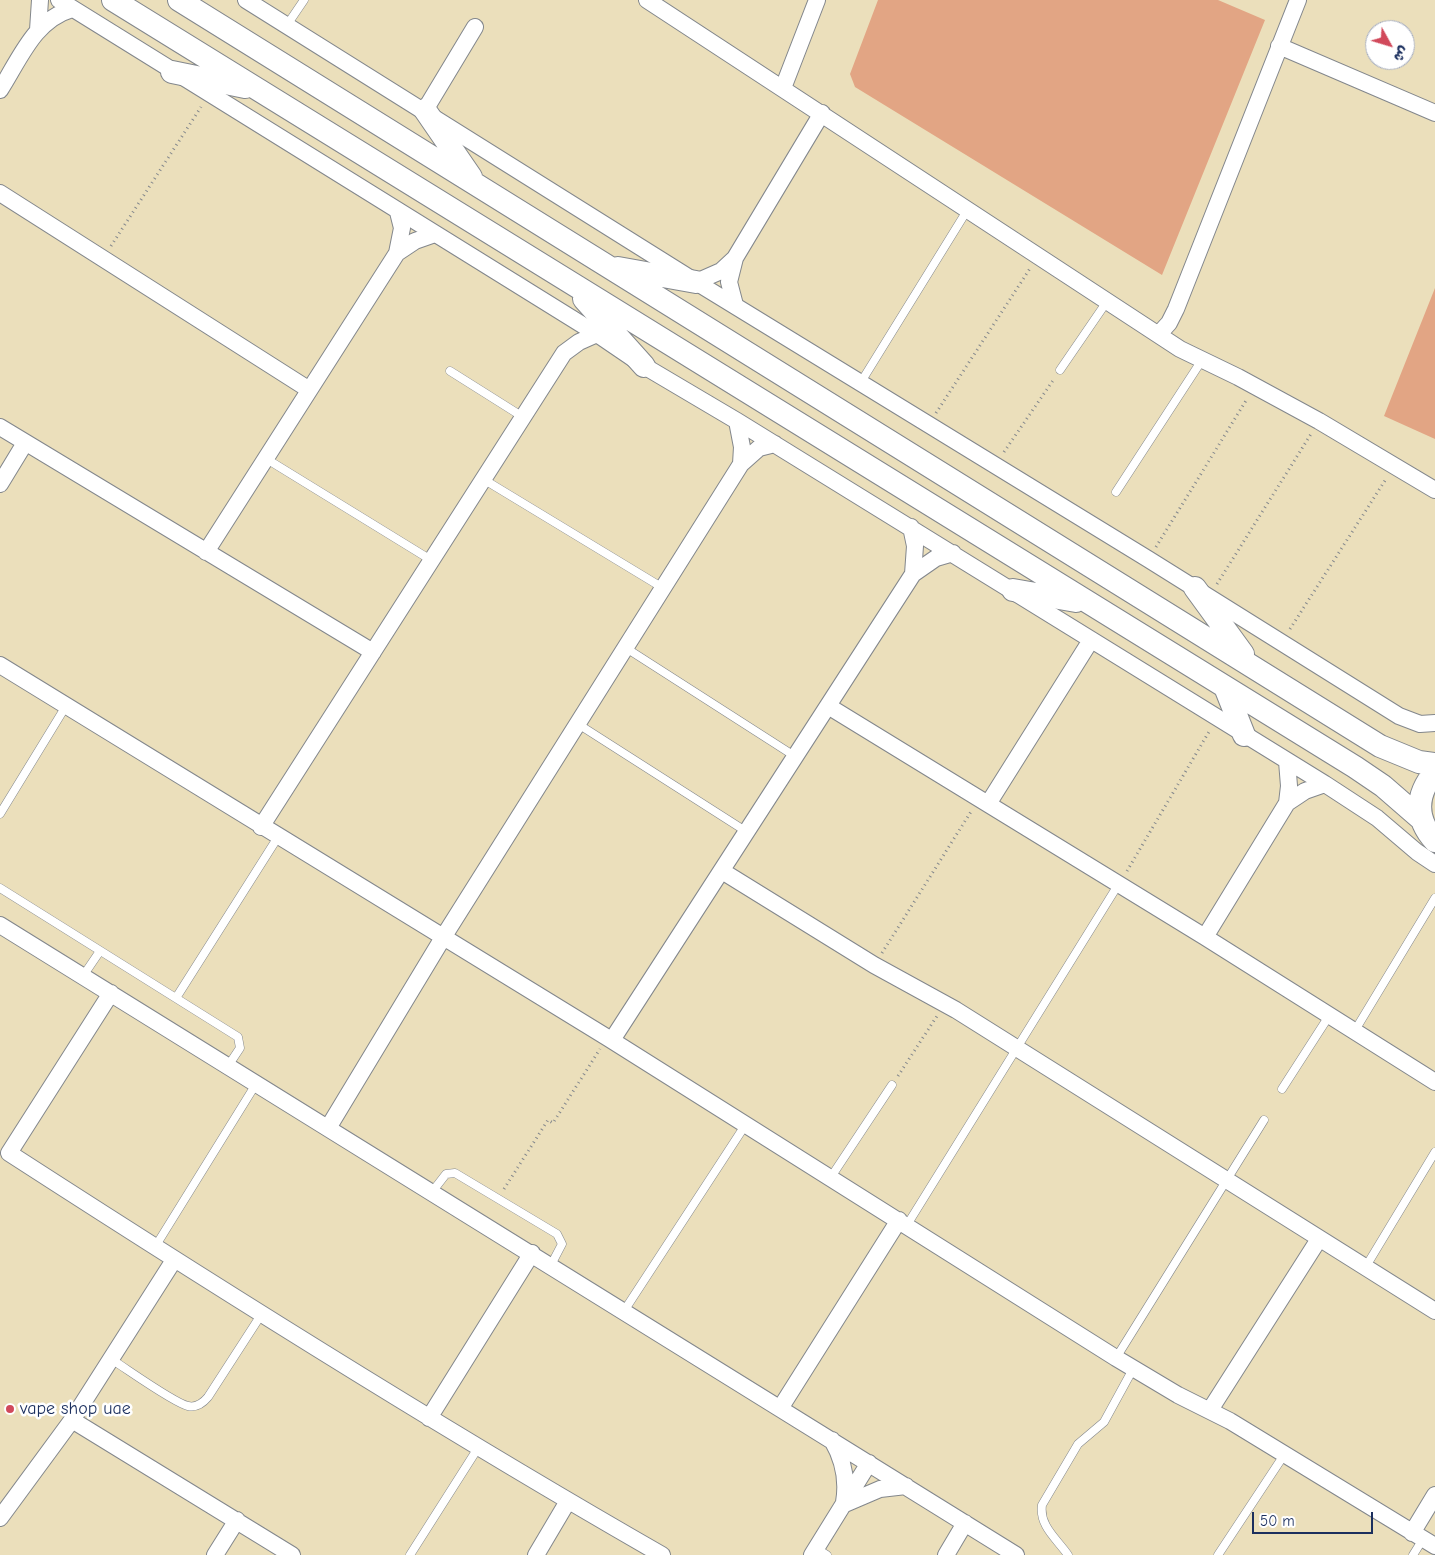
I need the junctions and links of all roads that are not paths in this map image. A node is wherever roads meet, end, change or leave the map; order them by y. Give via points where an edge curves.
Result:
1 (40, 0) edge
2 (113, 0) edge
3 (179, 0) edge
4 (207, 0) edge
5 (246, 0) edge
6 (304, 0) edge
7 (647, 0) edge
8 (817, 0) edge
9 (1298, 0) edge
10 (65, 4) edge
11 (287, 26) junction
12 (475, 28) dead end
13 (38, 30) junction
14 (236, 35) junction
15 (1279, 46) junction
16 (172, 72) junction
17 (783, 88) junction
18 (0, 90) edge
19 (262, 91) junction
20 (425, 110) junction
21 (822, 113) junction
22 (1435, 113) edge
23 (478, 186) junction
24 (0, 193) edge
25 (968, 209) junction
26 (398, 212) junction
27 (435, 234) junction
28 (397, 253) junction
29 (735, 258) junction
30 (607, 266) junction
31 (567, 280) junction
32 (696, 282) junction
33 (1108, 300) junction
34 (735, 305) junction
35 (569, 317) junction
36 (597, 334) junction
37 (1159, 334) junction
38 (564, 353) junction
39 (1202, 360) junction
40 (644, 366) junction
41 (1060, 370) road end
42 (450, 371) dead end
43 (861, 382) junction
44 (308, 389) junction
45 (523, 416) junction
46 (737, 421) junction
47 (0, 428) edge
48 (26, 443) junction
49 (775, 444) junction
50 (265, 458) junction
51 (741, 464) junction
52 (483, 479) junction
53 (0, 484) edge
54 (1435, 490) edge
55 (1116, 492) dead end
56 (911, 528) junction
57 (206, 552) junction
58 (953, 553) junction
59 (431, 560) junction
60 (913, 574) junction
61 (663, 588) junction
62 (1013, 590) junction
63 (1202, 592) junction
64 (1088, 603) junction
65 (1091, 640) junction
66 (626, 648) junction
67 (373, 652) junction
68 (1250, 663) junction
69 (0, 665) edge
70 (1225, 687) junction
71 (66, 706) junction
72 (828, 706) junction
73 (1435, 723) edge
74 (578, 724) junction
75 (1244, 735) junction
76 (796, 757) junction
77 (1287, 761) junction
78 (1435, 764) edge
79 (1435, 772) edge
80 (1325, 784) junction
81 (983, 802) junction
82 (1288, 803) junction
83 (0, 814) edge
84 (1421, 820) junction
85 (261, 827) junction
86 (747, 832) junction
87 (278, 837) junction
88 (1435, 841) edge
89 (1435, 864) edge
90 (722, 871) junction
91 (1118, 885) junction
92 (0, 888) edge
93 (1435, 898) edge
94 (0, 925) edge
95 (444, 936) junction
96 (1205, 937) junction
97 (100, 951) junction
98 (83, 976) junction
99 (111, 993) junction
100 (176, 998) junction
101 (1329, 1016) junction
102 (1354, 1032) junction
103 (610, 1039) junction
104 (1017, 1048) junction
105 (228, 1066) junction
106 (1435, 1082) edge
107 (256, 1084) junction
108 (892, 1084) road end
109 (1282, 1089) dead end
110 (1264, 1120) dead end
111 (746, 1124) junction
112 (328, 1128) junction
113 (1435, 1152) edge
114 (4, 1159) edge
115 (831, 1177) junction
116 (1227, 1180) junction
117 (432, 1192) junction
118 (903, 1222) junction
119 (1319, 1239) junction
120 (155, 1248) junction
121 (532, 1253) junction
122 (174, 1260) junction
123 (551, 1265) junction
124 (1365, 1268) junction
125 (624, 1311) junction
126 (1435, 1311) edge
127 (261, 1315) junction
128 (1116, 1358) junction
129 (111, 1359) junction
130 (1133, 1369) junction
131 (781, 1407) junction
132 (1210, 1410) junction
133 (429, 1418) junction
134 (72, 1420) junction
135 (832, 1440) junction
136 (478, 1448) junction
137 (1284, 1455) junction
138 (869, 1463) junction
139 (906, 1486) junction
140 (1435, 1494) edge
141 (568, 1501) junction
142 (843, 1505) junction
143 (0, 1518) edge
144 (237, 1520) junction
145 (965, 1523) junction
146 (1423, 1539) edge
147 (819, 1553) edge
148 (215, 1555) edge
149 (292, 1555) edge
150 (410, 1555) edge
151 (536, 1555) edge
152 (662, 1555) edge
153 (946, 1555) edge
154 (1016, 1555) edge
155 (1068, 1555) edge
156 (1218, 1555) edge
157 (1413, 1555) edge

1 - 13 street
2 - 19 main road
3 - 14 main road
4 - 14 main road
5 - 11 street
6 - 11 lane
7 - 17 street
8 - 17 street
9 - 15 street
10 - 13 street
10 - 16 street
11 - 20 street
12 - 20 street
13 - 18 street
14 - 23 main road
15 - 22 street
15 - 37 street via 1176,309
16 - 19 main road
16 - 26 street
17 - 21 street
19 - 31 main road
20 - 23 main road
20 - 32 street
21 - 25 street
21 - 29 street
23 - 30 main road
24 - 44 street
25 - 33 street
25 - 43 lane
26 - 27 street
26 - 28 street via 402,228
27 - 28 street via 415,241
27 - 35 street
28 - 44 street
29 - 32 street via 713,276
29 - 34 street via 728,282
30 - 32 main road
30 - 68 main road
31 - 40 main road
31 - 64 main road
32 - 34 street
33 - 37 street
33 - 41 lane
34 - 43 street
35 - 36 street
35 - 38 street
36 - 38 street
36 - 40 street
37 - 39 street
38 - 45 street
39 - 54 street via 1319,421
39 - 55 lane
40 - 46 street
42 - 45 lane
43 - 63 street
44 - 50 street
45 - 52 street
46 - 49 street
46 - 51 street via 742,446
47 - 48 street
48 - 53 street
48 - 57 street
49 - 51 street via 759,448
49 - 56 street
50 - 57 street
50 - 59 lane
51 - 61 street
52 - 59 street
52 - 61 lane
56 - 58 street
56 - 60 street via 915,546
57 - 67 street
58 - 60 street via 936,558
58 - 62 street
59 - 67 street
60 - 72 street
61 - 66 street
62 - 64 main road
62 - 65 street
63 - 68 main road
63 - 73 street via 1399,716 1420,724
64 - 70 main road
65 - 75 street
65 - 81 street
66 - 74 street
66 - 76 lane
67 - 85 street
68 - 78 main road via 1393,752
69 - 71 street
70 - 75 main road
70 - 84 main road via 1369,776
71 - 83 lane
71 - 85 street
72 - 76 street
72 - 81 street
74 - 86 lane
74 - 95 street
75 - 77 street
76 - 86 street
77 - 80 street
77 - 82 street
79 - 84 main road via 1421,793
80 - 82 street via 1305,791
80 - 89 street via 1377,818
81 - 91 street
82 - 96 street
84 - 88 main road
85 - 87 street
86 - 90 street
87 - 95 street
87 - 100 lane
90 - 103 street
90 - 104 street
91 - 96 street
91 - 104 lane
92 - 97 lane
93 - 102 lane
94 - 98 street
95 - 103 street
95 - 112 street
96 - 101 street
97 - 98 lane
97 - 100 lane
98 - 99 street
99 - 105 street
99 - 114 street
100 - 105 lane via 238,1037 240,1048
101 - 102 street
101 - 109 lane
102 - 106 street
103 - 111 street
104 - 116 street
104 - 118 lane
105 - 107 street
107 - 112 street
107 - 120 lane
108 - 115 lane
110 - 116 lane
111 - 115 street
111 - 125 lane
112 - 117 street
113 - 124 lane
114 - 120 street
115 - 118 street
116 - 119 street
116 - 128 lane
117 - 121 street
117 - 123 lane via 446,1174 456,1173 560,1236 562,1244
118 - 128 street
118 - 131 street
119 - 124 street
119 - 132 street
120 - 122 street
121 - 123 street
121 - 133 street
122 - 127 street
122 - 129 street
123 - 125 street
124 - 126 street
125 - 131 street
127 - 129 lane via 208,1397 196,1406 181,1403
127 - 133 street
128 - 130 street
129 - 134 street
130 - 132 street
130 - 155 lane via 1104,1422 1078,1444 1042,1504 1044,1524
131 - 135 street
132 - 137 street
133 - 136 street
134 - 143 street
134 - 144 street
135 - 138 street
135 - 142 street via 843,1464 846,1492
136 - 141 street
136 - 150 lane
137 - 146 street
137 - 156 lane
138 - 139 street
138 - 142 street
139 - 142 street via 880,1489
139 - 145 street
140 - 146 street
141 - 151 street
141 - 152 street
142 - 147 street
144 - 148 street
144 - 149 street
145 - 153 street
145 - 154 street
146 - 157 lane

